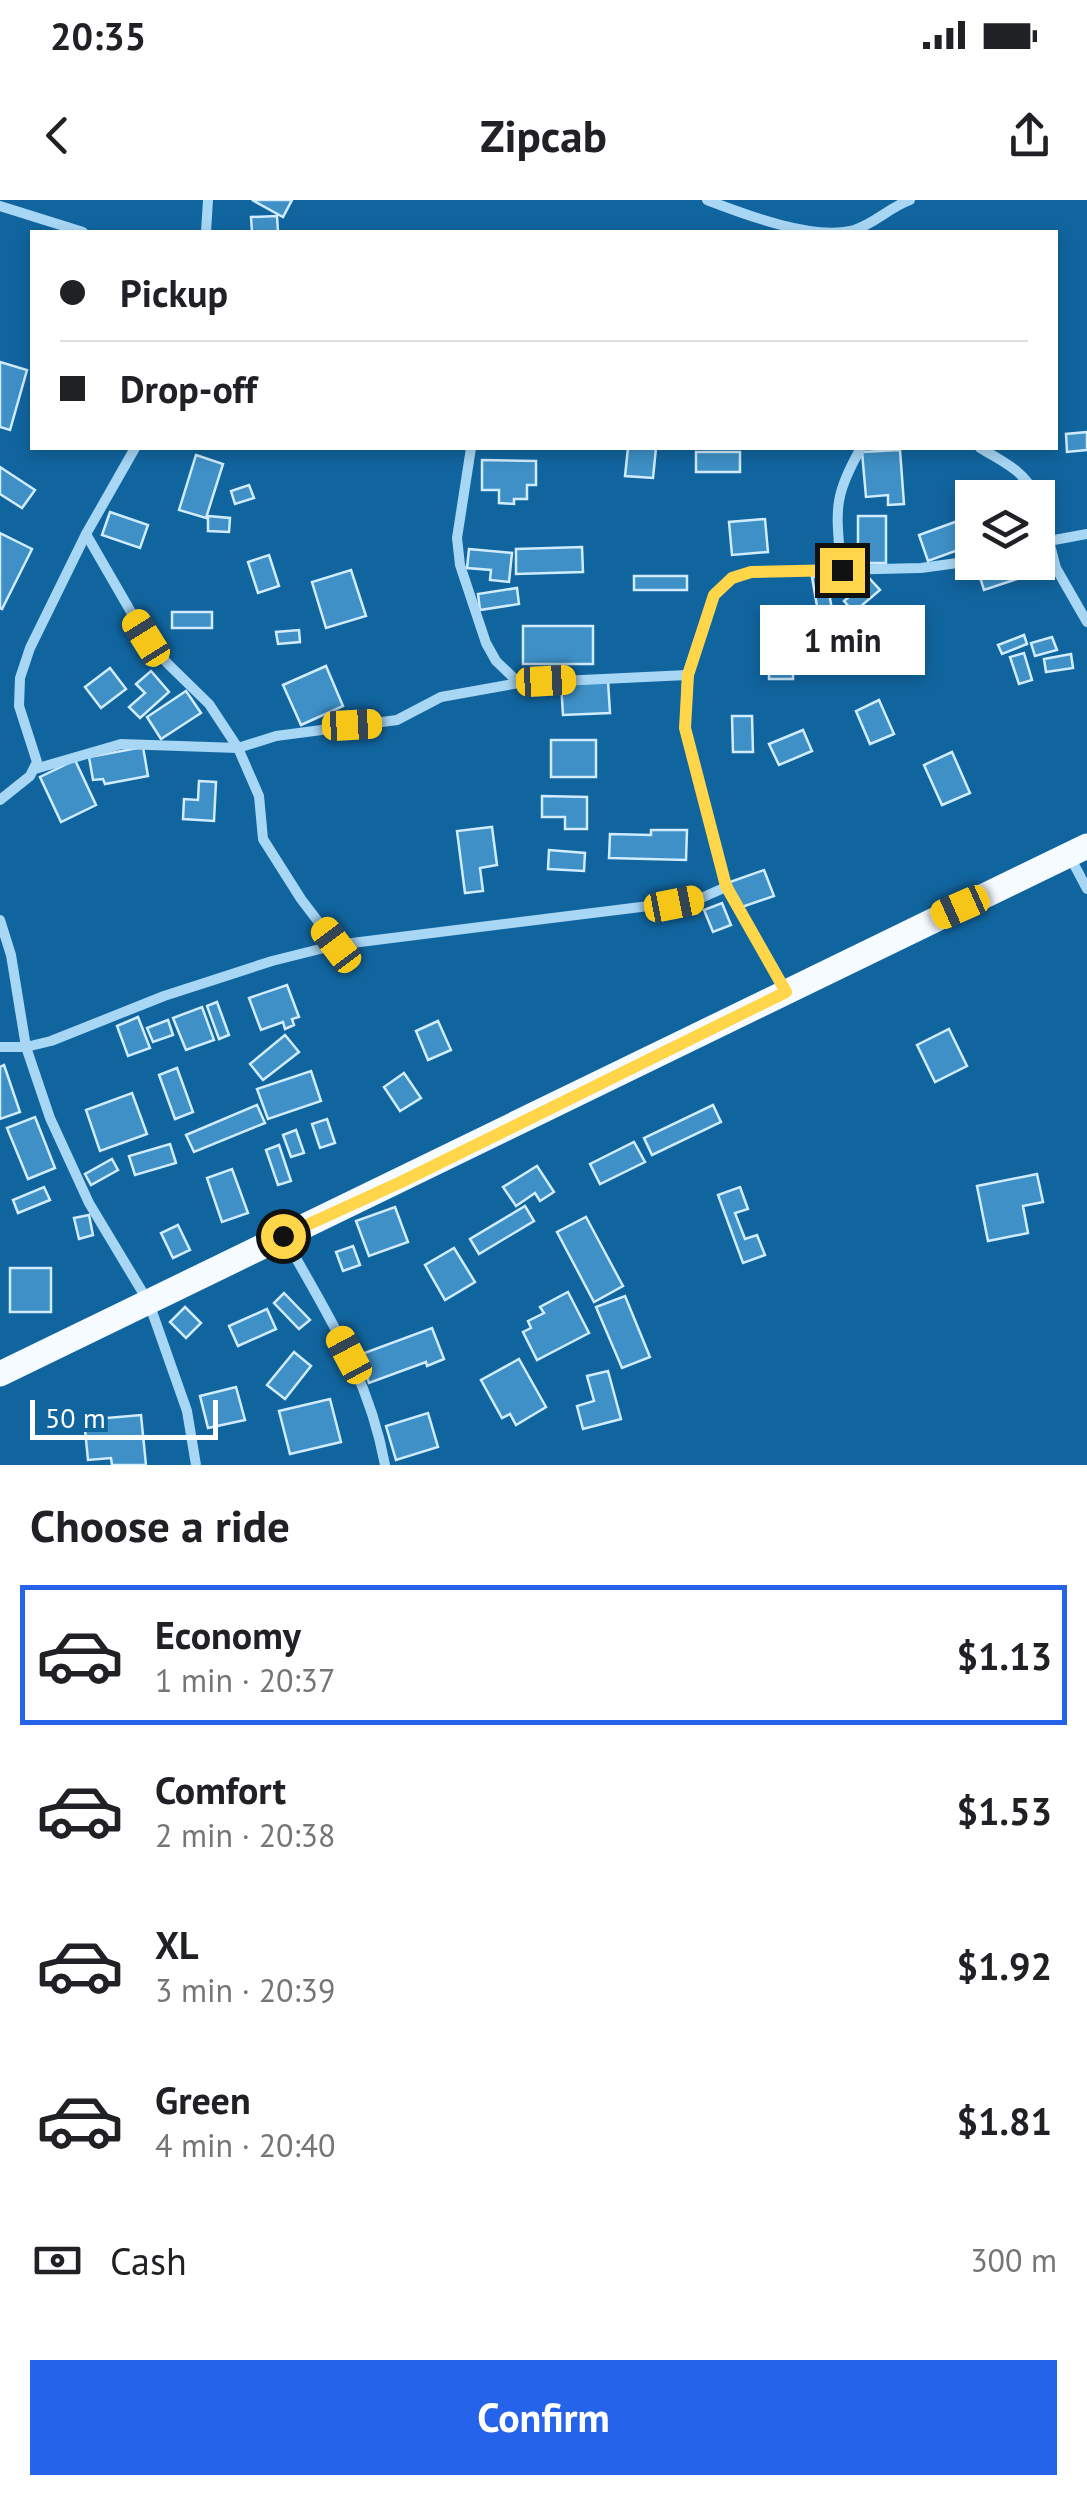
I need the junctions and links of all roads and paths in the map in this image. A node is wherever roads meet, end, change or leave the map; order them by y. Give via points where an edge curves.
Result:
1 (208, 200) edge
2 (707, 200) edge
3 (910, 200) edge
4 (0, 206) edge
5 (78, 230) edge
6 (206, 230) edge
7 (808, 230) edge
8 (853, 230) edge
9 (134, 450) edge
10 (471, 450) edge
11 (859, 450) edge
12 (983, 450) edge
13 (1026, 480) edge
14 (86, 534) junction
15 (1087, 534) edge
16 (1055, 539) edge
17 (955, 563) edge
18 (1055, 566) edge
19 (842, 570) junction
20 (1087, 622) edge
21 (688, 675) junction
22 (518, 683) junction
23 (238, 748) junction
24 (36, 770) junction
25 (0, 800) edge
26 (1078, 850) edge
27 (726, 886) junction
28 (1087, 888) edge
29 (0, 920) edge
30 (336, 945) junction
31 (786, 992) junction
32 (0, 1046) edge
33 (26, 1046) junction
34 (283, 1236) junction
35 (149, 1303) junction
36 (0, 1374) edge
37 (196, 1465) edge
38 (384, 1465) edge

1 - 6 street
2 - 7 street
3 - 8 street
4 - 5 street
9 - 14 street
10 - 22 street via 457,538 460,565 486,643
11 - 19 street via 837,494
12 - 13 street
14 - 23 street via 146,638 209,704
14 - 24 street via 20,678 19,706
15 - 16 street
17 - 19 street
18 - 20 street
19 - 21 street via 732,578 714,595
21 - 22 street
21 - 27 street via 685,728
22 - 23 street via 441,697 397,720 276,736
23 - 24 street via 122,744
23 - 30 street via 260,796 263,839
24 - 25 street
26 - 28 street
26 - 31 main road
27 - 30 street via 674,904
27 - 31 street
29 - 33 street
30 - 33 street via 236,972
31 - 34 main road
32 - 33 street
33 - 35 street via 88,1203
34 - 35 main road
34 - 38 street via 365,1386
35 - 36 main road
35 - 37 street via 176,1377

